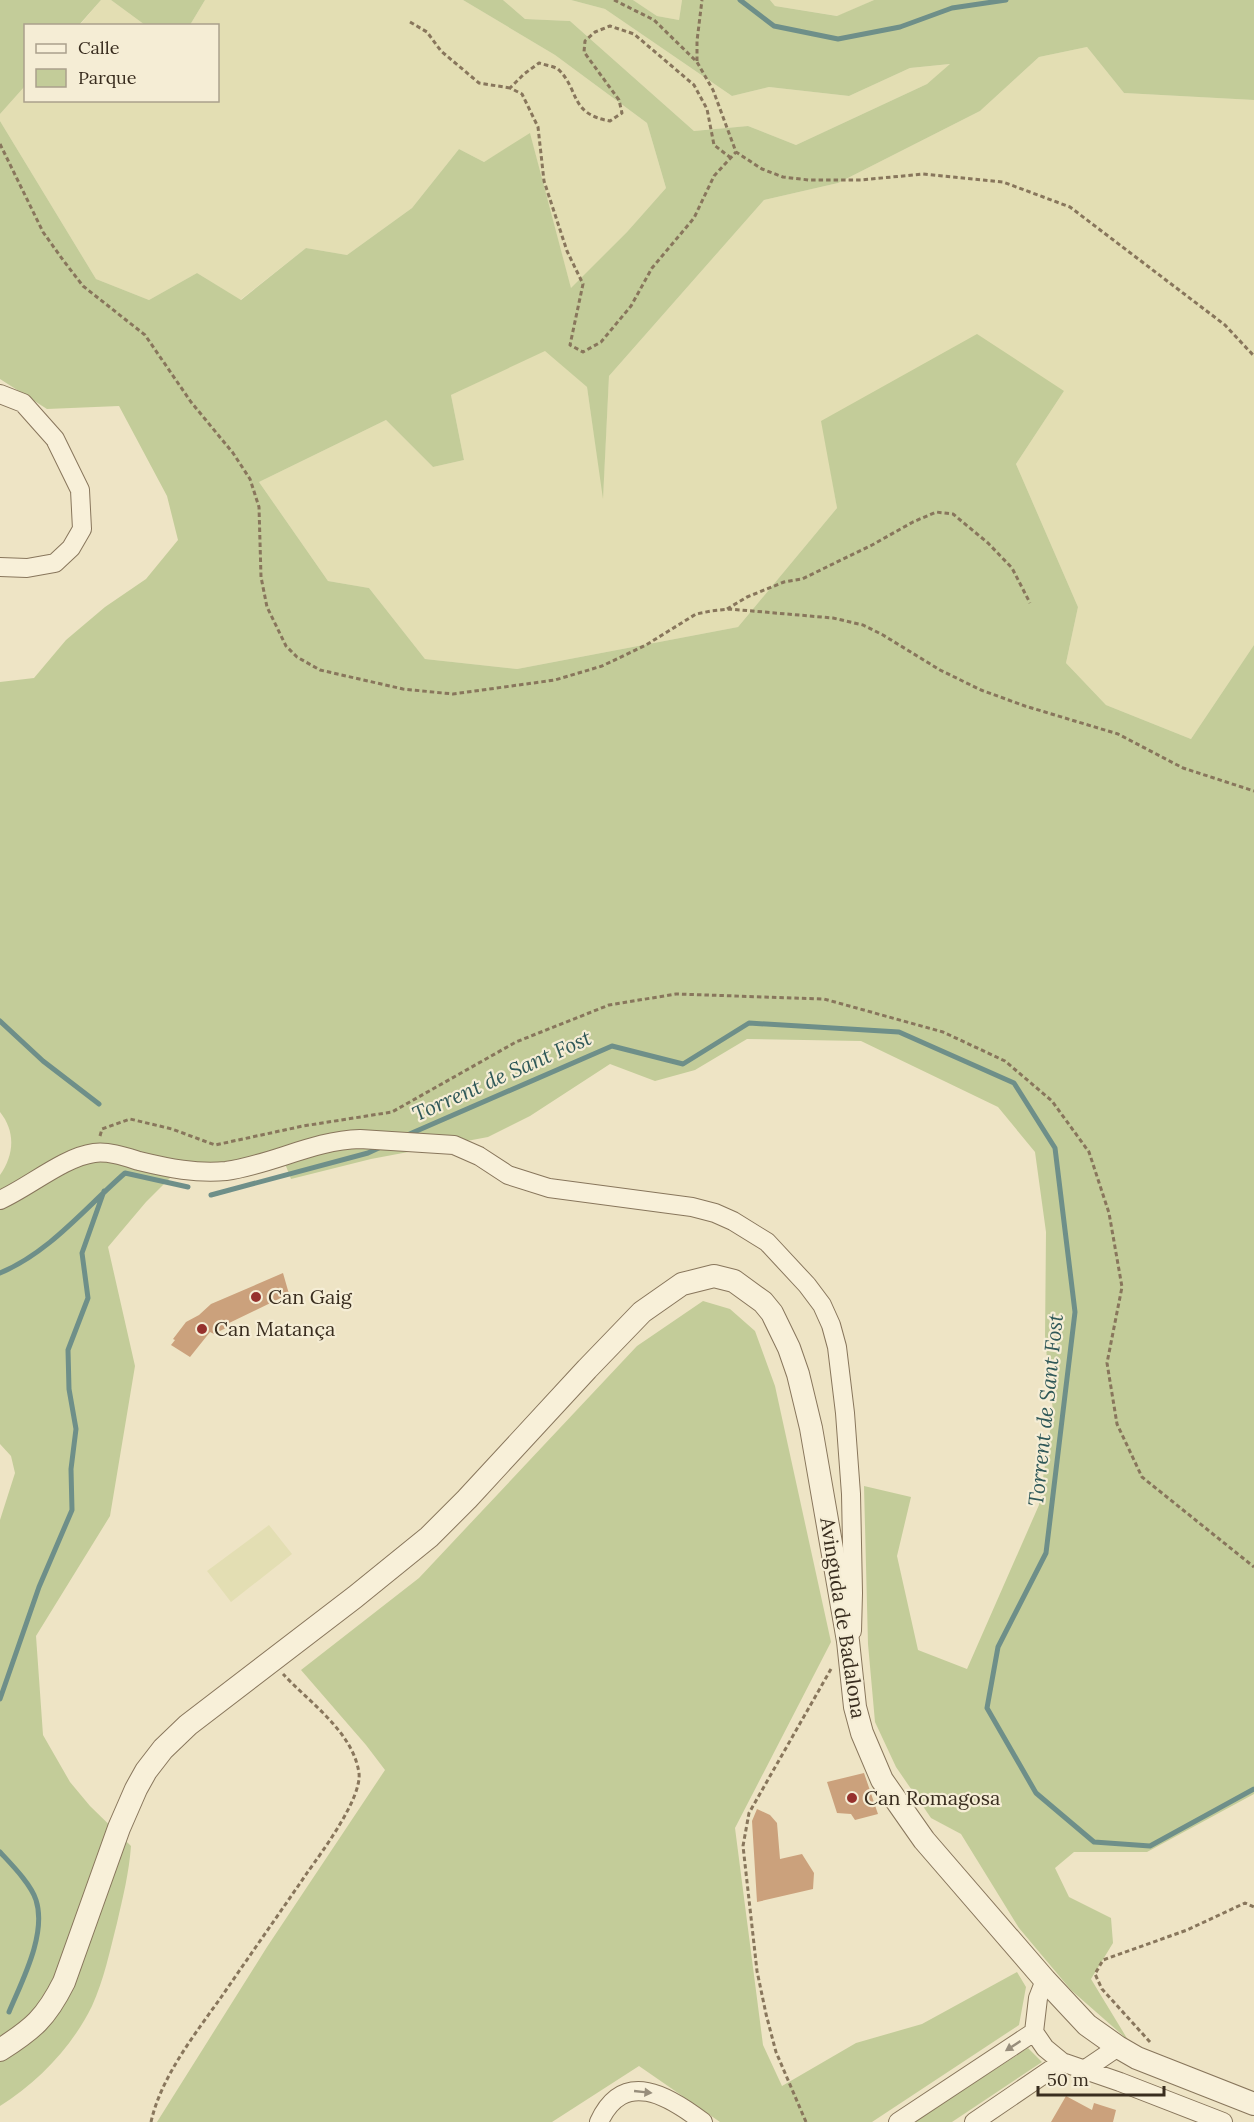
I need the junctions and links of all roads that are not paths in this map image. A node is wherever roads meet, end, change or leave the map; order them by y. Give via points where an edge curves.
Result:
1 (0, 394) edge
2 (0, 567) edge
3 (0, 1200) edge
4 (848, 1641) junction
5 (1045, 1980) junction
6 (1034, 2032) junction
7 (1118, 2047) junction
8 (0, 2050) edge
9 (1062, 2062) junction
10 (1084, 2070) junction
11 (1254, 2104) edge
12 (599, 2122) edge
13 (703, 2122) edge
14 (898, 2122) edge
15 (974, 2122) edge
16 (1223, 2122) edge

1 - 2 street via 23,403 55,439 80,490 82,529 56,563
3 - 4 street via 62,1165 96,1152 204,1172 244,1168 346,1139 454,1145 508,1175 549,1188 692,1207 752,1231 783,1258 817,1298 837,1347 851,1494 853,1628
4 - 5 street, Avinguda de Badalona via 855,1707 882,1780 924,1840
4 - 8 street, Avinguda de Badalona via 811,1428 789,1348 763,1302 734,1281 714,1276 682,1284 642,1312 429,1537 188,1725 163,1749 146,1771 119,1828 53,2004 39,2022
5 - 6 street via 1038,1998
5 - 7 street, Avinguda de Badalona via 1087,2025
6 - 9 street
6 -> 14 street
7 - 10 street
7 - 11 street, Avinguda de Badalona
9 - 10 street
9 - 15 street
10 - 16 street
12 -> 13 street via 615,2100 637,2090 664,2098

